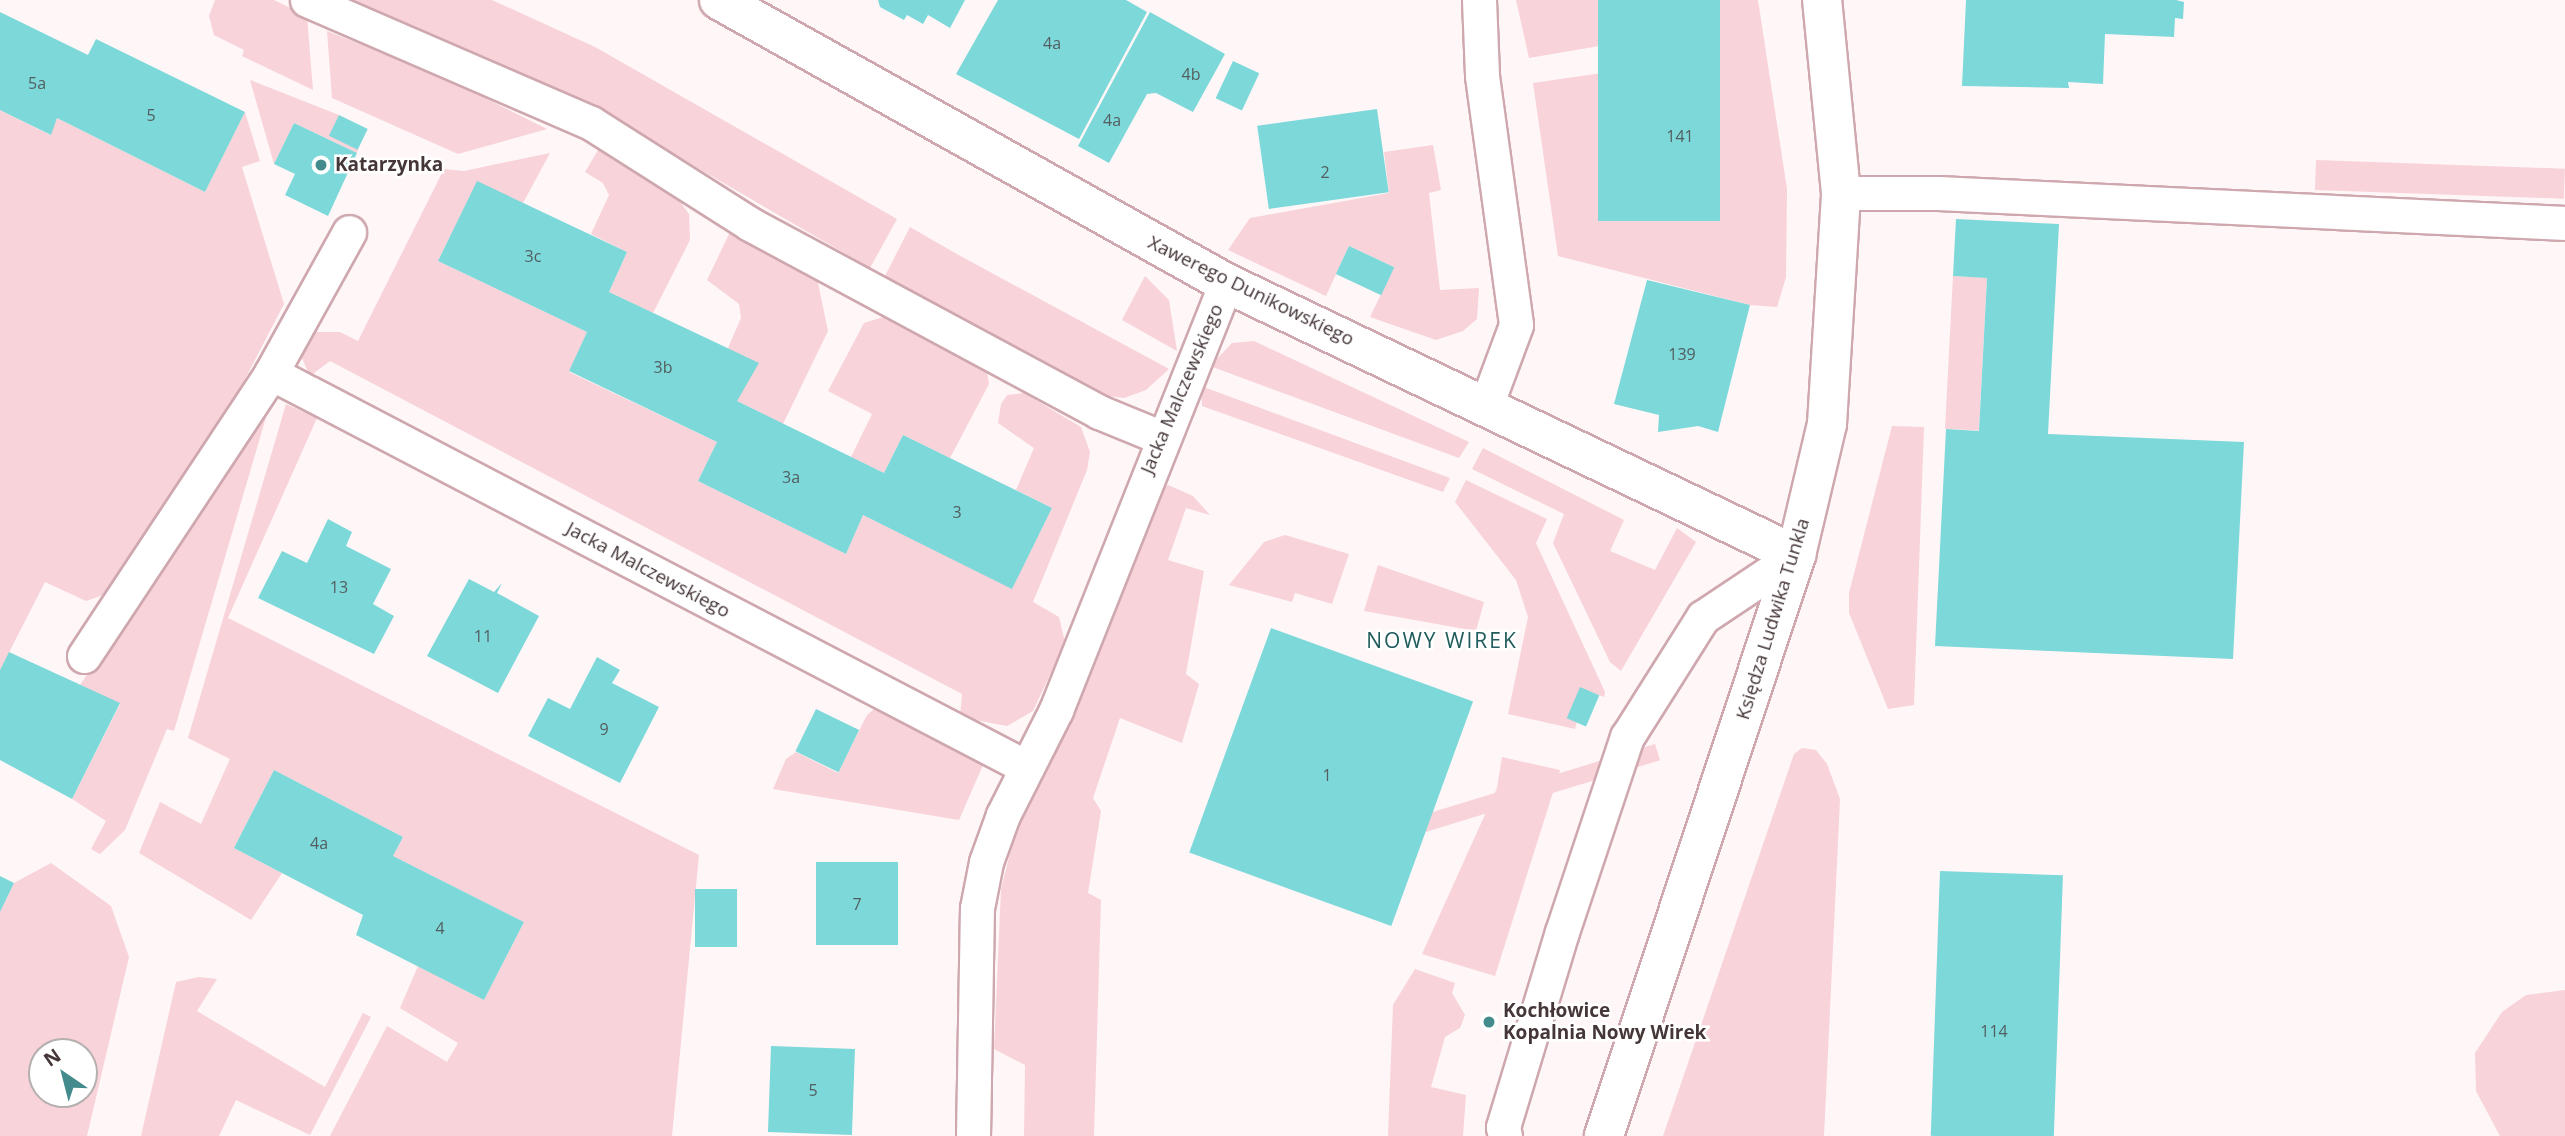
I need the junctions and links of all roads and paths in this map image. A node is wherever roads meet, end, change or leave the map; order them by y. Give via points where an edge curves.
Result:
1 (307, 0) edge
2 (719, 0) edge
3 (1479, 0) edge
4 (1822, 0) edge
5 (1841, 193) junction
6 (2565, 223) edge
7 (349, 232) dead end
8 (1226, 283) junction
9 (271, 373) junction
10 (1487, 403) junction
11 (1160, 438) junction
12 (1796, 555) junction
13 (84, 656) dead end
14 (1026, 766) junction
15 (973, 1136) edge
16 (1505, 1136) edge
17 (1604, 1136) edge

1 - 11 lane via 591,123 750,224 1099,412
2 - 8 street, Xawerego Dunikowskiego
3 - 10 lane via 1482,76 1516,325
4 - 5 street, Księdza Ludwika Tunkla
5 - 6 lane via 1938,193
5 - 12 street, Księdza Ludwika Tunkla via 1827,424
7 - 9 lane
8 - 10 street, Xawerego Dunikowskiego
8 - 11 lane, Jacka Malczewskiego
9 - 13 lane
9 - 14 lane, Jacka Malczewskiego
10 - 12 street, Xawerego Dunikowskiego
11 - 14 lane, Jacka Malczewskiego via 1056,710
12 - 16 lane via 1703,617 1627,737 1562,932 1503,1127
12 - 17 street, Księdza Ludwika Tunkla
14 - 15 lane, Jacka Malczewskiego via 986,862 977,908

